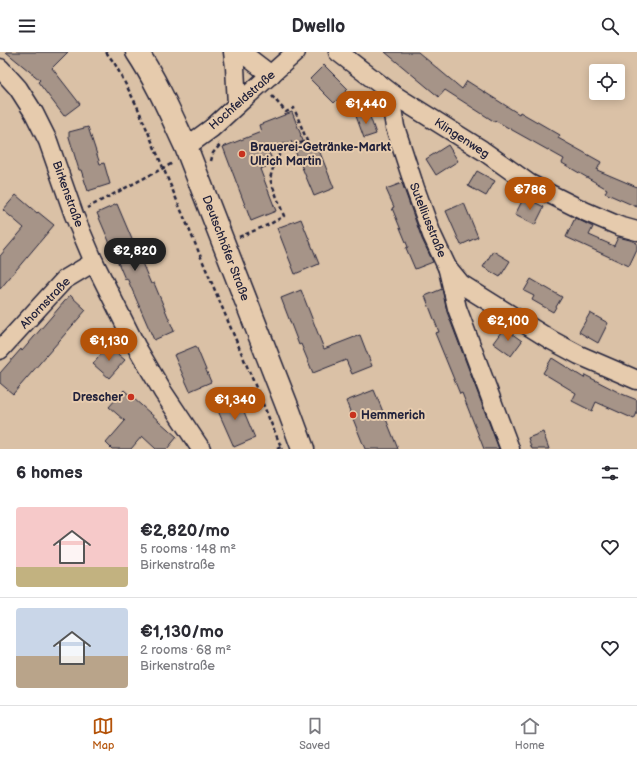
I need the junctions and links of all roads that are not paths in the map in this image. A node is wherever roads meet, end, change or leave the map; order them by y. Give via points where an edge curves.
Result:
1 (137, 52) edge
2 (233, 52) edge
3 (241, 52) edge
4 (296, 52) edge
5 (338, 52) edge
6 (0, 68) edge
7 (266, 80) junction
8 (394, 95) junction
9 (236, 105) junction
10 (180, 155) junction
11 (637, 231) edge
12 (94, 262) junction
13 (447, 267) junction
14 (0, 350) edge
15 (637, 380) edge
16 (201, 449) edge
17 (303, 449) edge
18 (510, 449) edge

1 - 10 main road, Deutschhöfer Straße via 167,105
2 - 9 street
3 - 7 street
4 - 7 street, Hochfeldstraße
5 - 8 street, Klingenweg
6 - 12 street, Birkenstraße via 18,88 48,141
7 - 9 street, Hochfeldstraße
8 - 11 street, Klingenweg via 482,150 530,184 605,220
8 - 13 street, Sutelliusstraße via 392,108 395,127 432,235
9 - 10 street, Hochfeldstraße
10 - 17 main road, Deutschhöfer Straße
12 - 14 street, Ahornstraße via 64,280
12 - 16 street, Birkenstraße via 136,346
13 - 15 street, Sutelliusstraße via 461,284 550,340
13 - 18 street via 457,308

